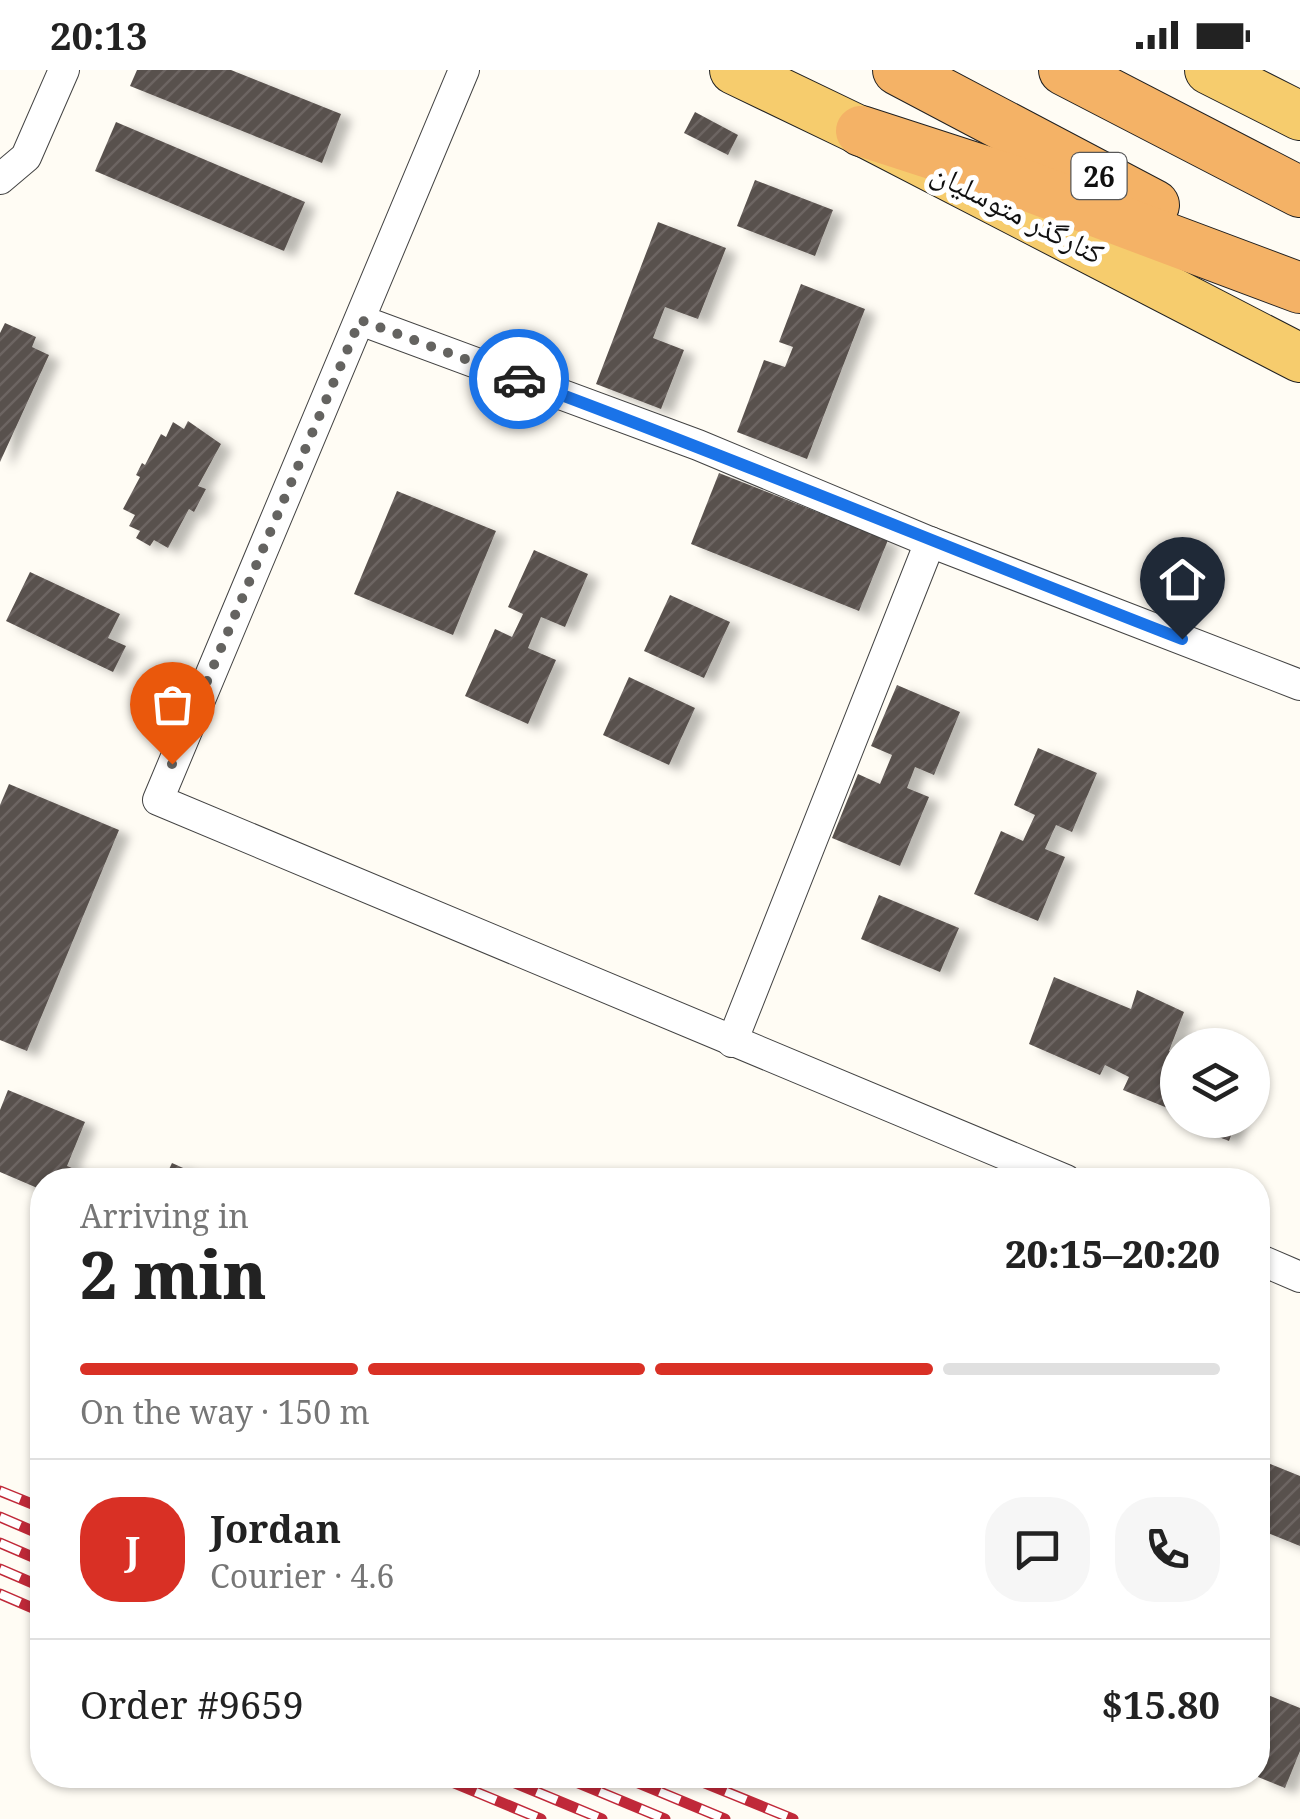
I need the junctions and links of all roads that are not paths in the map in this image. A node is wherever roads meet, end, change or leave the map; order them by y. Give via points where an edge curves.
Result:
1 (64, 70) edge
2 (464, 70) edge
3 (734, 70) edge
4 (898, 70) edge
5 (1064, 70) edge
6 (1210, 70) edge
7 (1300, 116) edge
8 (861, 132) junction
9 (0, 179) edge
10 (1300, 192) edge
11 (1300, 285) edge
12 (360, 320) junction
13 (1300, 358) edge
14 (930, 542) junction
15 (1297, 674) edge
16 (732, 1042) junction
17 (1037, 1168) edge
18 (1270, 1265) edge
19 (1300, 1277) edge

1 - 9 street via 26,157
2 - 12 street
3 - 8 main road, کنارگذر متوسلیان
4 - 11 highway, 26
5 - 10 highway
6 - 7 main road
8 - 11 highway
8 - 13 main road, کنارگذر متوسلیان
12 - 14 street via 698,445
12 - 16 street via 158,800
14 - 15 street
14 - 16 street
16 - 17 street
18 - 19 street

